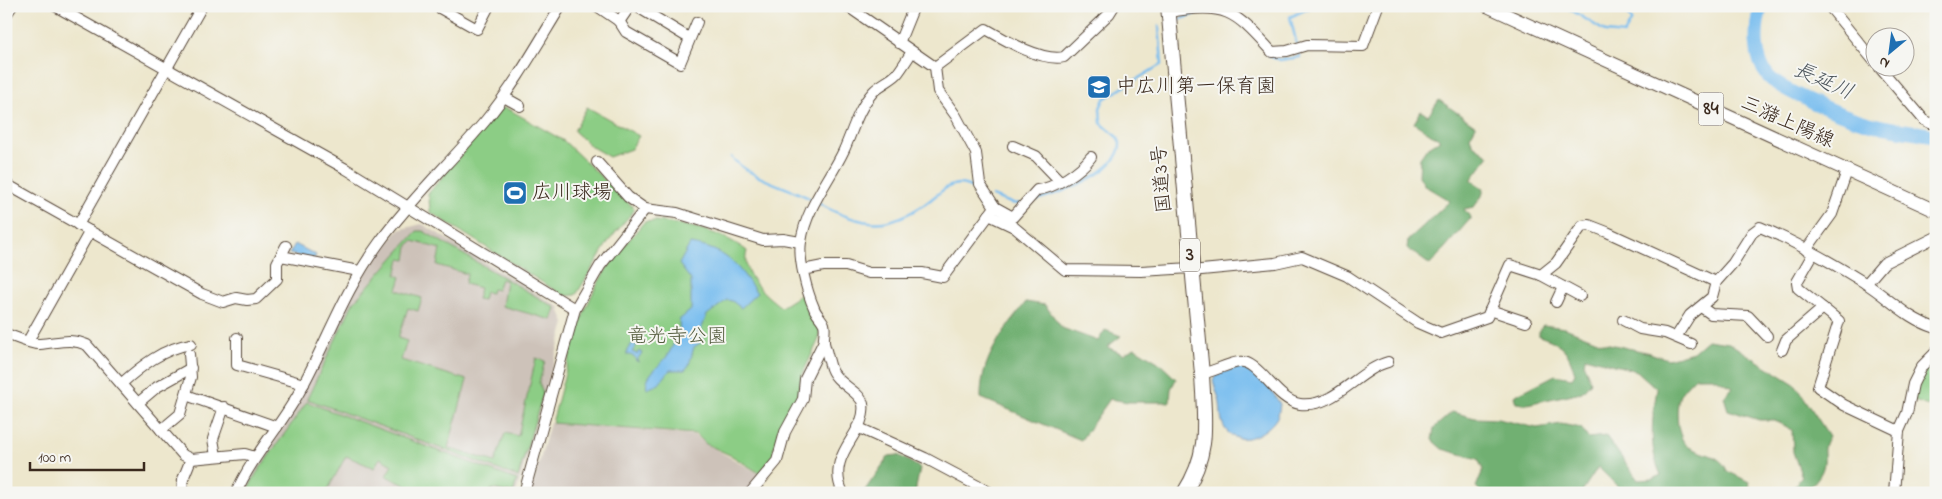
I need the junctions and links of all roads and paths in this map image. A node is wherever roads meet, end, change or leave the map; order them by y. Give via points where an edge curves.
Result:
1 (12, 6) edge
2 (55, 6) edge
3 (202, 6) edge
4 (436, 6) edge
5 (489, 6) edge
6 (561, 6) edge
7 (597, 6) edge
8 (630, 6) edge
9 (636, 6) edge
10 (847, 6) edge
11 (914, 6) edge
12 (1114, 6) edge
13 (1378, 6) edge
14 (1487, 6) edge
15 (1829, 6) edge
16 (1168, 9) edge
17 (1516, 12) edge
18 (6, 15) edge
19 (619, 22) junction
20 (697, 22) dead end
21 (689, 38) junction
22 (898, 43) junction
23 (1864, 49) edge
24 (912, 52) junction
25 (935, 67) junction
26 (166, 69) junction
27 (1888, 78) edge
28 (504, 97) junction
29 (520, 106) dead end
30 (1936, 122) edge
31 (1013, 146) dead end
32 (1091, 157) dead end
33 (597, 162) dead end
34 (1847, 171) junction
35 (1060, 181) junction
36 (6, 184) edge
37 (407, 208) junction
38 (645, 209) junction
39 (992, 211) junction
40 (1936, 211) edge
41 (78, 225) junction
42 (90, 231) junction
43 (1936, 236) edge
44 (800, 242) junction
45 (286, 246) dead end
46 (1809, 252) junction
47 (281, 256) junction
48 (1191, 269) junction
49 (803, 270) junction
50 (359, 272) junction
51 (1541, 274) junction
52 (1716, 282) junction
53 (1866, 284) junction
54 (1563, 287) junction
55 (1580, 296) dead end
56 (1556, 302) dead end
57 (1701, 307) junction
58 (1823, 308) junction
59 (575, 309) junction
60 (1490, 310) junction
61 (1623, 320) dead end
62 (1526, 322) dead end
63 (1936, 328) edge
64 (6, 334) edge
65 (1767, 336) dead end
66 (1676, 337) junction
67 (236, 338) dead end
68 (28, 341) junction
69 (824, 341) junction
70 (1691, 344) dead end
71 (1782, 350) dead end
72 (1936, 352) edge
73 (1388, 362) dead end
74 (191, 368) junction
75 (1202, 374) junction
76 (121, 384) junction
77 (304, 384) junction
78 (186, 395) junction
79 (138, 403) junction
80 (224, 407) junction
81 (277, 427) junction
82 (857, 427) junction
83 (161, 430) junction
84 (1899, 431) junction
85 (216, 456) junction
86 (255, 457) junction
87 (191, 459) junction
88 (182, 493) edge
89 (236, 493) edge
90 (524, 493) edge
91 (750, 493) edge
92 (844, 493) edge
93 (991, 493) edge
94 (1184, 493) edge
95 (1894, 493) edge

1 - 18 street
2 - 26 street
3 - 26 street
4 - 5 street via 477,29
6 - 28 street
7 - 19 street
8 - 19 street
9 - 21 street
10 - 22 street
11 - 22 street
12 - 25 street via 1064,58 1033,52 986,29
13 - 16 street via 1363,46 1307,45 1272,52 1246,22 1228,12
14 - 17 main road, 三潴上陽線 / 84
15 - 23 street
16 - 48 highway, 国道3号 / 3
17 - 34 main road, 三潴上陽線 / 84
19 - 21 street via 626,32 680,63
20 - 21 street
22 - 24 street
24 - 25 street
24 - 44 street via 897,74 873,92 857,116 843,151 818,192
25 - 39 street via 938,91 976,153 980,184
26 - 37 street via 346,169
26 - 41 street
27 - 30 street via 1924,120 1930,124
28 - 29 street
28 - 37 street
31 - 35 street via 1036,156
32 - 35 street
33 - 38 street via 628,197
34 - 40 main road, 三潴上陽線 / 84
34 - 46 street via 1832,214
35 - 39 street via 1048,189 1037,190 1013,217
36 - 41 street
37 - 50 street
37 - 59 street
38 - 44 street via 676,214 763,240
38 - 59 street via 600,266
39 - 48 street via 1065,270
39 - 49 street via 944,277 922,273 869,273 846,266
41 - 42 street
42 - 47 street via 202,294 223,302 236,298 256,299 277,279 277,263
42 - 68 street
43 - 53 street via 1884,263
44 - 49 street
45 - 47 street
46 - 52 street via 1791,240 1760,227
46 - 53 street
46 - 58 street via 1797,282 1798,288
47 - 50 street
48 - 60 street via 1275,262 1302,256 1347,276 1418,322 1441,333 1487,318
48 - 75 highway, 国道3号 / 3
49 - 69 street via 814,309 825,326
50 - 77 street via 338,309
51 - 52 street via 1556,263 1582,226 1589,225
51 - 54 street
51 - 60 street via 1510,265
52 - 57 street via 1712,297
53 - 63 street via 1890,304
54 - 55 street
54 - 56 street
57 - 65 street via 1711,314 1748,316
57 - 66 street via 1690,315
58 - 71 street via 1786,340
58 - 84 street via 1839,321 1818,387 1844,406
59 - 90 street
60 - 62 street
61 - 66 street via 1640,329
64 - 68 street
66 - 70 street
67 - 77 street via 237,364
68 - 76 street via 39,345 77,340 87,345
69 - 82 street via 831,371 840,383 861,398 863,413
69 - 91 street via 804,379 803,399 785,432 777,461
72 - 84 street via 1922,366 1913,384 1907,413
73 - 75 street via 1370,368 1344,389 1313,404 1285,399 1251,365 1240,362
74 - 76 street via 190,349 177,346 140,368
74 - 78 street
74 - 79 street via 157,387
75 - 94 highway, 国道3号 / 3 via 1206,435 1199,467
76 - 79 street
77 - 81 street
78 - 80 street
78 - 83 street via 180,414
79 - 83 street
80 - 81 street
80 - 85 street via 213,439
81 - 86 street
82 - 92 street via 840,461 839,474
82 - 93 street
83 - 87 street via 183,455
84 - 95 street
85 - 86 street via 245,454
85 - 87 street
86 - 89 street
87 - 88 street via 183,479

